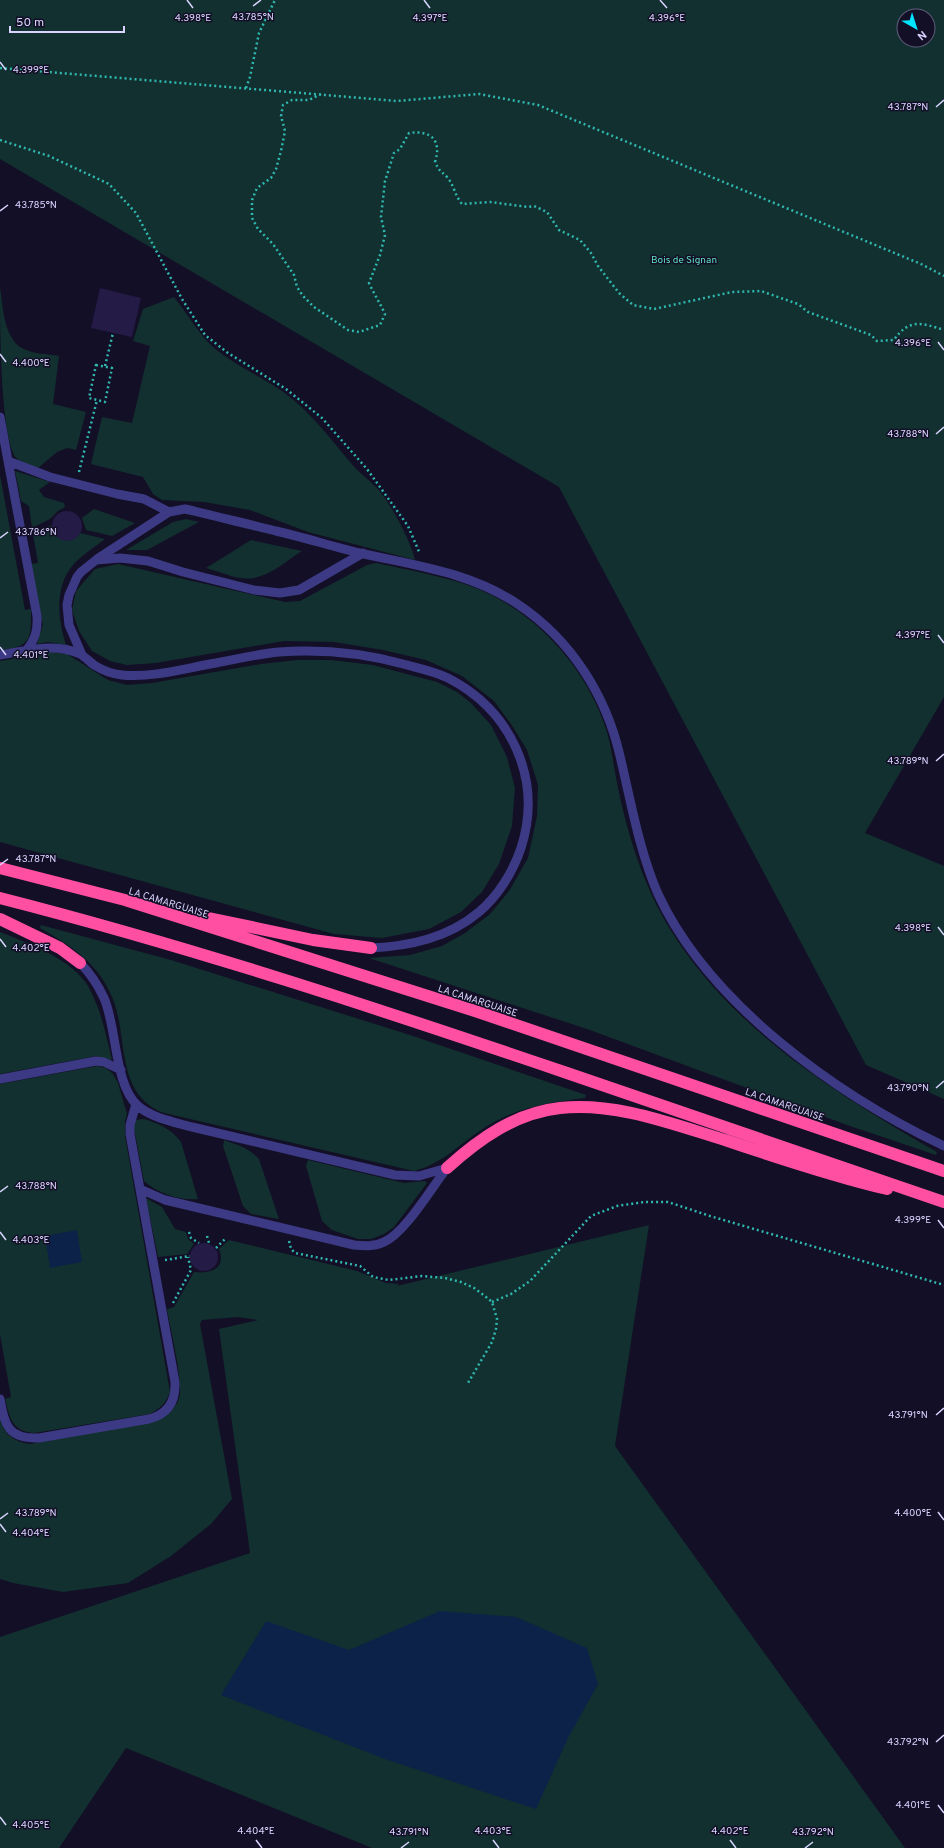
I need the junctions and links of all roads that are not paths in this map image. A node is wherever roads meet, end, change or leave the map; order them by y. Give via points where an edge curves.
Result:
1 (0, 417) edge
2 (8, 460) junction
3 (169, 512) junction
4 (363, 554) junction
5 (96, 560) junction
6 (25, 652) junction
7 (0, 655) edge
8 (82, 655) junction
9 (0, 868) edge
10 (0, 898) edge
11 (125, 900) junction
12 (0, 919) edge
13 (371, 948) joint
14 (80, 963) joint
15 (121, 1070) junction
16 (0, 1079) edge
17 (136, 1104) junction
18 (944, 1146) edge
19 (447, 1168) junction
20 (944, 1171) edge
21 (140, 1189) junction
22 (944, 1203) edge
23 (0, 1399) edge

1 - 2 lane
2 - 3 lane via 50,477 144,499
2 - 6 lane via 37,616 37,632
3 - 4 lane via 185,509
3 - 5 lane
4 - 5 lane via 298,590 280,593 246,588 148,561 120,558
4 - 18 lane via 425,566 480,583 514,602 553,633 591,681 610,722 648,869 658,894 684,939 717,981 760,1024 807,1062 875,1108
5 - 8 lane via 77,577 68,605 72,638
6 - 7 lane
6 - 8 lane via 52,648
8 - 13 lane via 96,666 122,675 146,675 279,652 314,651 387,659 447,678 470,692 493,714 506,729 515,746 522,761 528,788 528,821 514,866 480,912 449,932 418,943
9 - 11 highway, LA CAMARGUAISE
10 - 22 highway via 120,930 356,1002
11 - 13 highway via 313,940
11 - 20 highway, LA CAMARGUAISE via 475,1011
12 - 14 highway via 60,948
14 - 15 lane via 105,999
15 - 16 lane via 96,1061
15 - 17 lane via 127,1090
17 - 19 lane via 149,1113 192,1127 395,1176 419,1176
17 - 21 lane via 130,1134
19 - 21 lane via 399,1232 385,1242 369,1246 354,1245 165,1200
19 - 22 highway via 484,1137 515,1120 560,1108 598,1107 647,1117 844,1179
21 - 23 lane via 175,1382 172,1402 162,1414 149,1419 27,1438 6,1426

